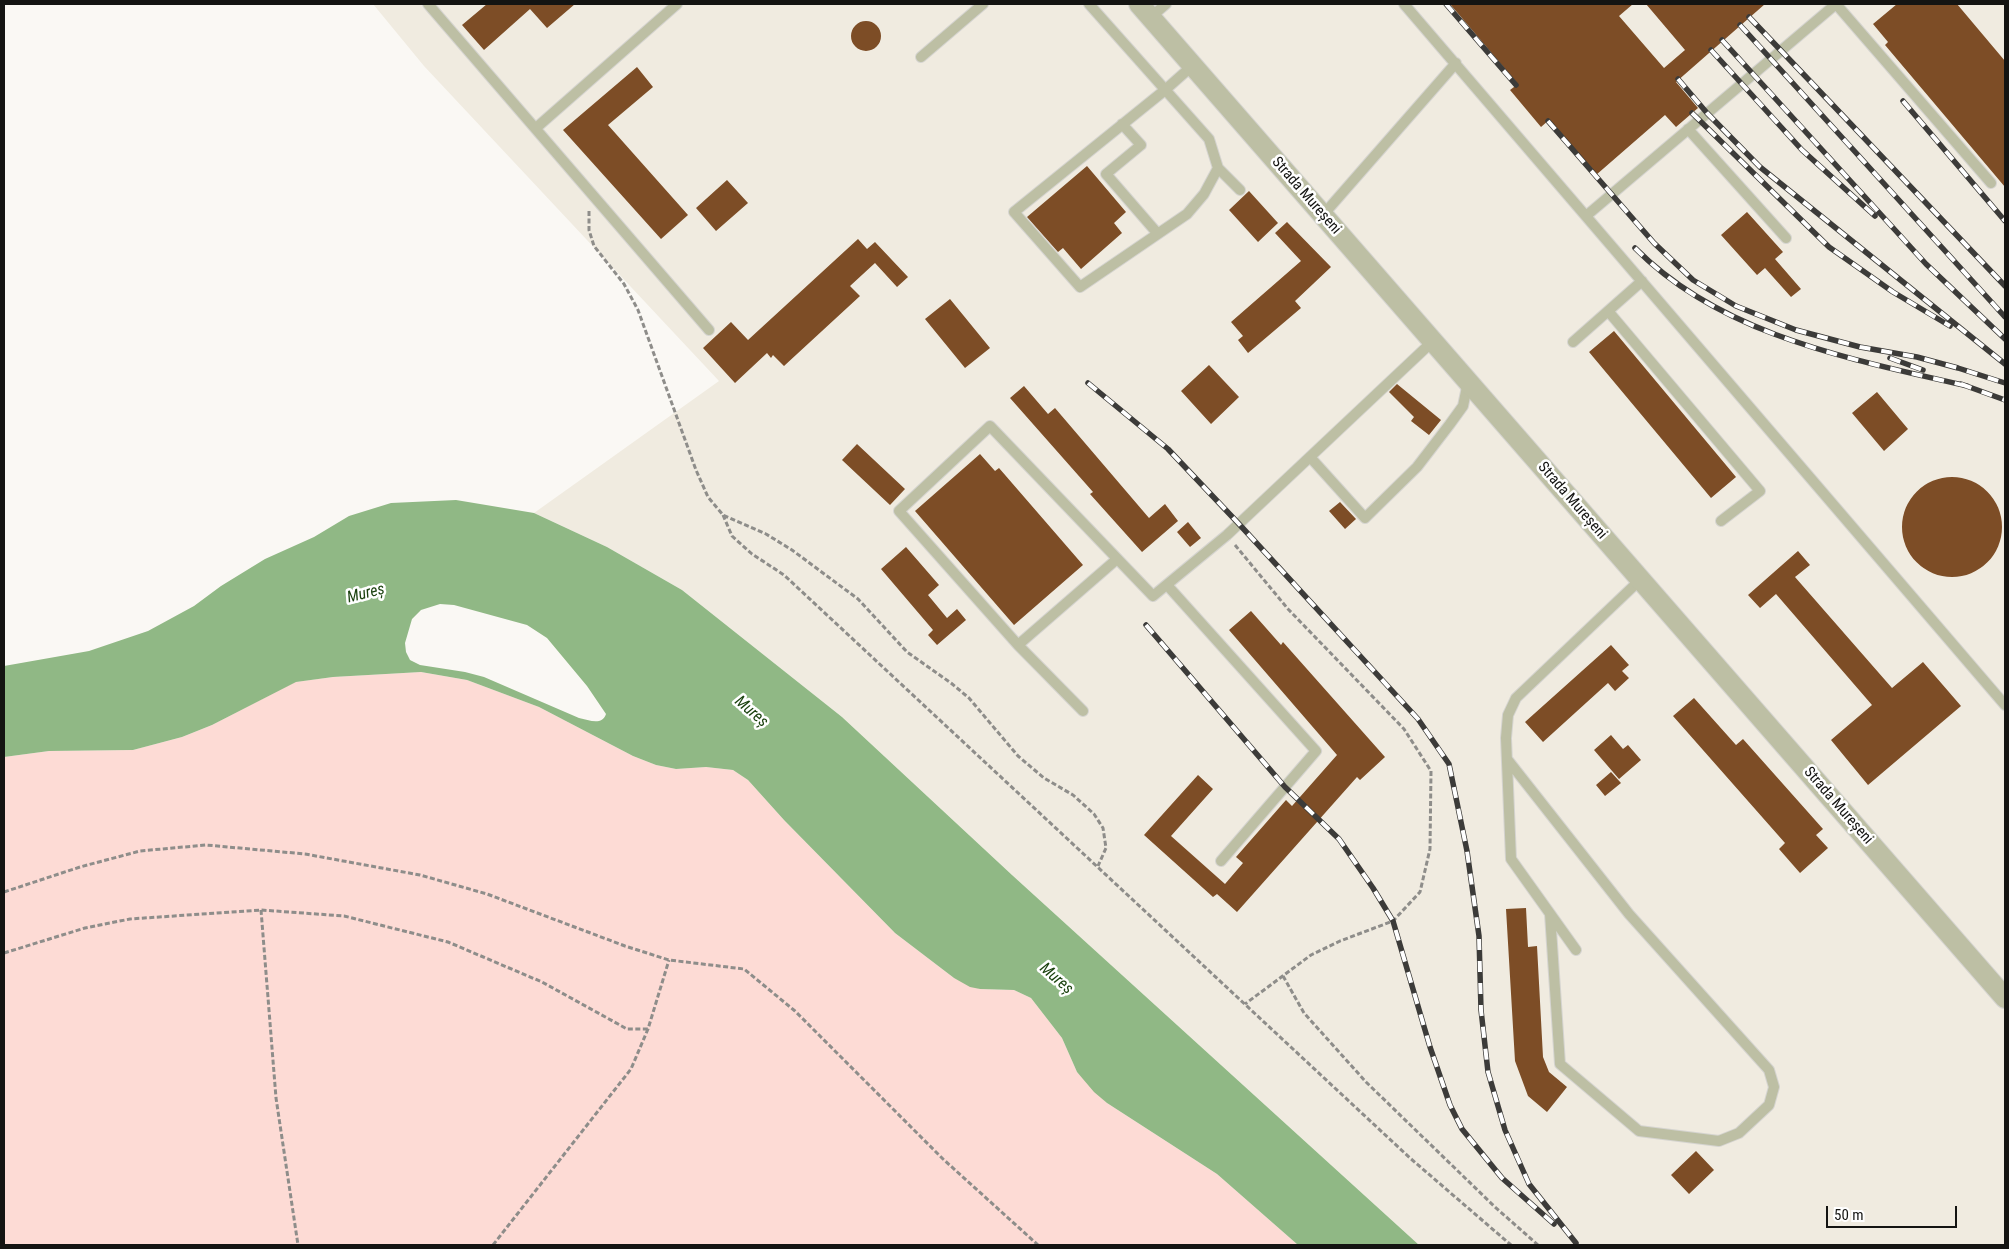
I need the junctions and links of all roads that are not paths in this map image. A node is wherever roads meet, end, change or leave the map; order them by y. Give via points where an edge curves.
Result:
1 (428, 4) edge
2 (677, 4) edge
3 (983, 4) edge
4 (1089, 4) edge
5 (1166, 4) edge
6 (1404, 4) edge
7 (1836, 4) edge
8 (1145, 10) edge
9 (921, 58) dead end
10 (1456, 63) junction
11 (1192, 66) junction
12 (1165, 90) junction
13 (1122, 124) junction
14 (536, 128) junction
15 (1688, 130) junction
16 (1218, 168) junction
17 (1991, 183) dead end
18 (1240, 190) dead end
19 (1323, 215) junction
20 (1586, 216) junction
21 (1158, 234) junction
22 (1786, 238) dead end
23 (1642, 281) junction
24 (1608, 311) junction
25 (709, 330) dead end
26 (1433, 341) junction
27 (1573, 342) dead end
28 (1468, 381) junction
29 (1310, 457) junction
30 (1721, 521) dead end
31 (1117, 559) junction
32 (1641, 579) junction
33 (1167, 585) junction
34 (1018, 645) junction
35 (2005, 705) edge
36 (1082, 712) dead end
37 (1506, 759) junction
38 (1220, 861) dead end
39 (1550, 914) junction
40 (1576, 950) dead end
41 (2005, 998) edge

1 - 14 lane
2 - 14 lane
3 - 9 lane
4 - 12 lane
5 - 8 lane
6 - 10 lane
7 - 15 lane
7 - 17 lane
8 - 11 street, Strada Mureșeni
10 - 19 lane
10 - 20 lane
11 - 12 lane
11 - 19 street, Strada Mureșeni
12 - 13 lane
12 - 16 lane via 1209,139
13 - 21 lane via 1141,145 1106,174
13 - 21 lane via 1014,212 1080,287
14 - 25 lane
15 - 20 lane
15 - 22 lane
16 - 18 lane
16 - 21 lane via 1204,194 1186,214
19 - 26 street, Strada Mureșeni
20 - 23 lane
23 - 24 lane
23 - 35 lane
24 - 27 lane
24 - 30 lane via 1760,491
26 - 28 street, Strada Mureșeni
26 - 29 lane
28 - 29 lane via 1463,406 1450,424 1417,467 1365,518
28 - 32 street, Strada Mureșeni
29 - 33 lane via 1227,535
31 - 33 lane via 1153,596
31 - 34 lane
31 - 34 lane via 990,426 899,511
32 - 37 lane via 1516,698 1508,715
32 - 41 street, Strada Mureșeni
33 - 38 lane via 1316,751
34 - 36 lane
37 - 39 lane via 1511,859
37 - 39 lane via 1628,914 1770,1070 1774,1086 1769,1105 1739,1133 1719,1141 1639,1132 1560,1064
39 - 40 lane

